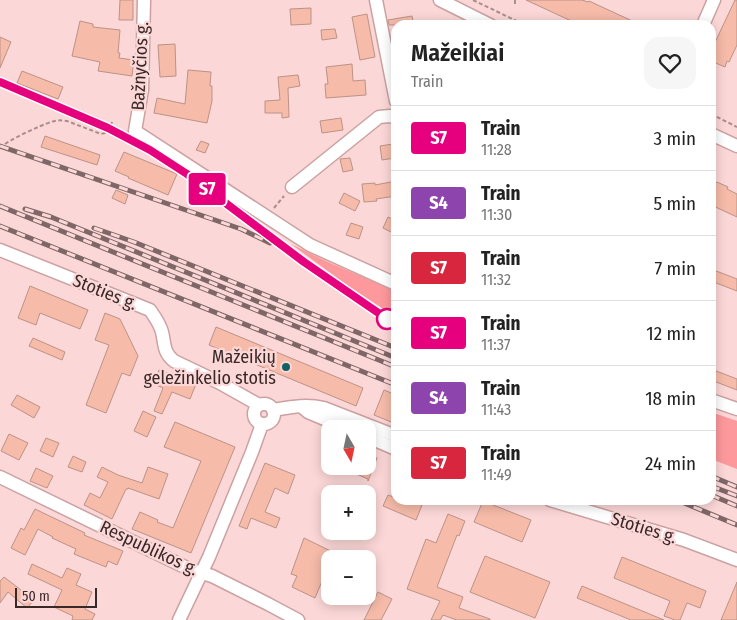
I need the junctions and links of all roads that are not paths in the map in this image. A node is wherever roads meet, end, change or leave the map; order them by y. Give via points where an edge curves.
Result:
1 (144, 0) edge
2 (376, 0) edge
3 (440, 0) edge
4 (714, 0) edge
5 (480, 20) edge
6 (705, 20) edge
7 (391, 76) edge
8 (391, 116) edge
9 (716, 136) edge
10 (737, 146) edge
11 (292, 187) dead end
12 (0, 250) edge
13 (391, 282) edge
14 (716, 402) edge
15 (259, 405) junction
16 (300, 405) junction
17 (737, 409) edge
18 (274, 410) junction
19 (327, 420) edge
20 (262, 424) junction
21 (391, 434) edge
22 (376, 440) edge
23 (391, 447) edge
24 (0, 477) edge
25 (567, 505) edge
26 (737, 560) edge
27 (201, 572) junction
28 (179, 620) edge
29 (298, 620) edge

1 - 13 street, Bažnyčios g. via 142,90 135,131 310,245
2 - 7 street
3 - 5 street
4 - 6 street
8 - 11 street via 379,118
9 - 10 street
12 - 15 street, Stoties g. via 150,310 161,330 168,356
14 - 17 street
15 - 18 street via 269,405
15 - 20 street via 254,417
16 - 18 street
16 - 19 street
16 - 21 street via 324,408
18 - 20 street via 271,422
20 - 27 street
22 - 23 street
24 - 27 street, Respublikos g.
25 - 26 street, Stoties g. via 684,540
27 - 28 street
27 - 29 street, Respublikos g.

